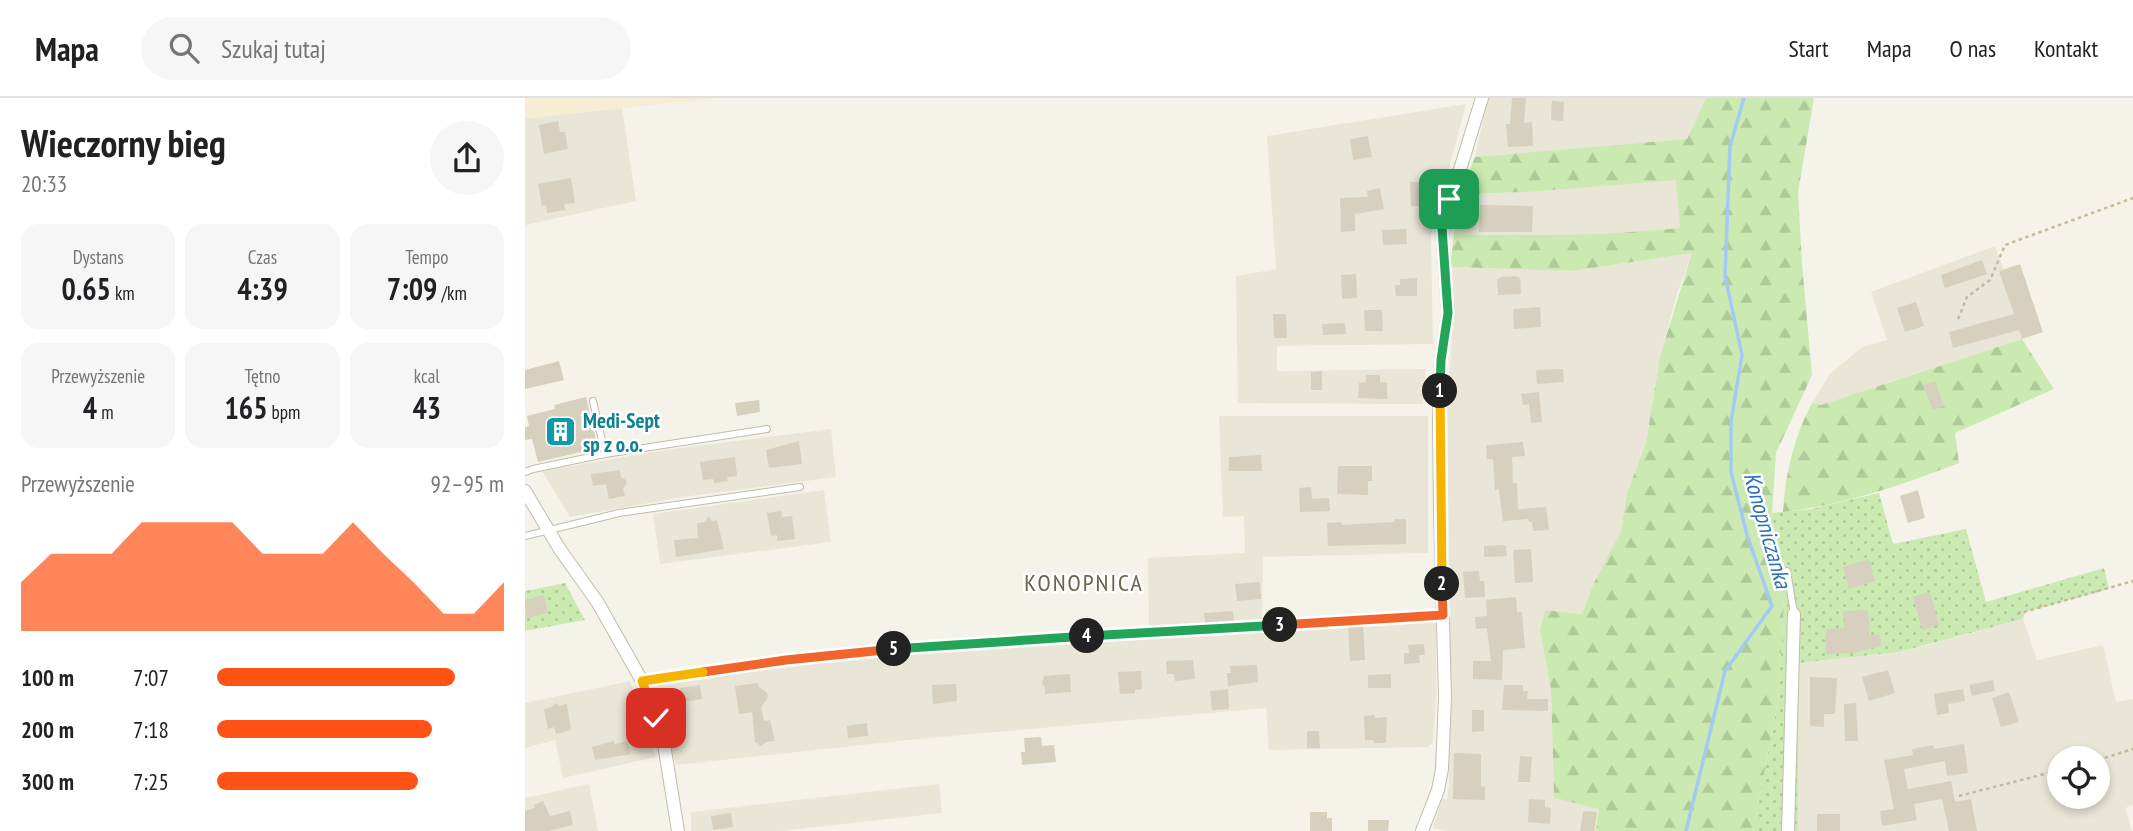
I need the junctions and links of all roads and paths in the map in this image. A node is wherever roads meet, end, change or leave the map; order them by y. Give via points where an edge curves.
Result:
1 (1482, 98) edge
2 (2133, 198) edge
3 (1958, 319) dead end
4 (593, 401) dead end
5 (768, 429) dead end
6 (605, 454) junction
7 (525, 472) edge
8 (800, 488) dead end
9 (525, 491) edge
10 (549, 530) junction
11 (525, 536) edge
12 (1787, 570) dead end
13 (2133, 581) edge
14 (1794, 614) joint
15 (2017, 614) dead end
16 (1443, 615) junction
17 (1388, 618) joint
18 (1262, 626) joint
19 (642, 681) junction
20 (2133, 749) edge
21 (2110, 756) edge
22 (2047, 773) edge
23 (1959, 796) dead end
24 (678, 831) edge
25 (1422, 831) edge
26 (1788, 831) edge

1 - 16 street via 1442,228 1448,313 1440,411
2 - 3 path via 2005,245 1990,280 1966,297
4 - 6 lane
5 - 6 lane
6 - 7 lane
8 - 10 lane via 619,513
9 - 10 street
10 - 11 lane
10 - 19 street
12 - 14 lane
13 - 15 path
14 - 26 street
16 - 17 lane
16 - 25 street via 1441,769
17 - 18 path
18 - 19 lane via 934,645
19 - 24 street via 664,744
20 - 21 path
22 - 23 path

